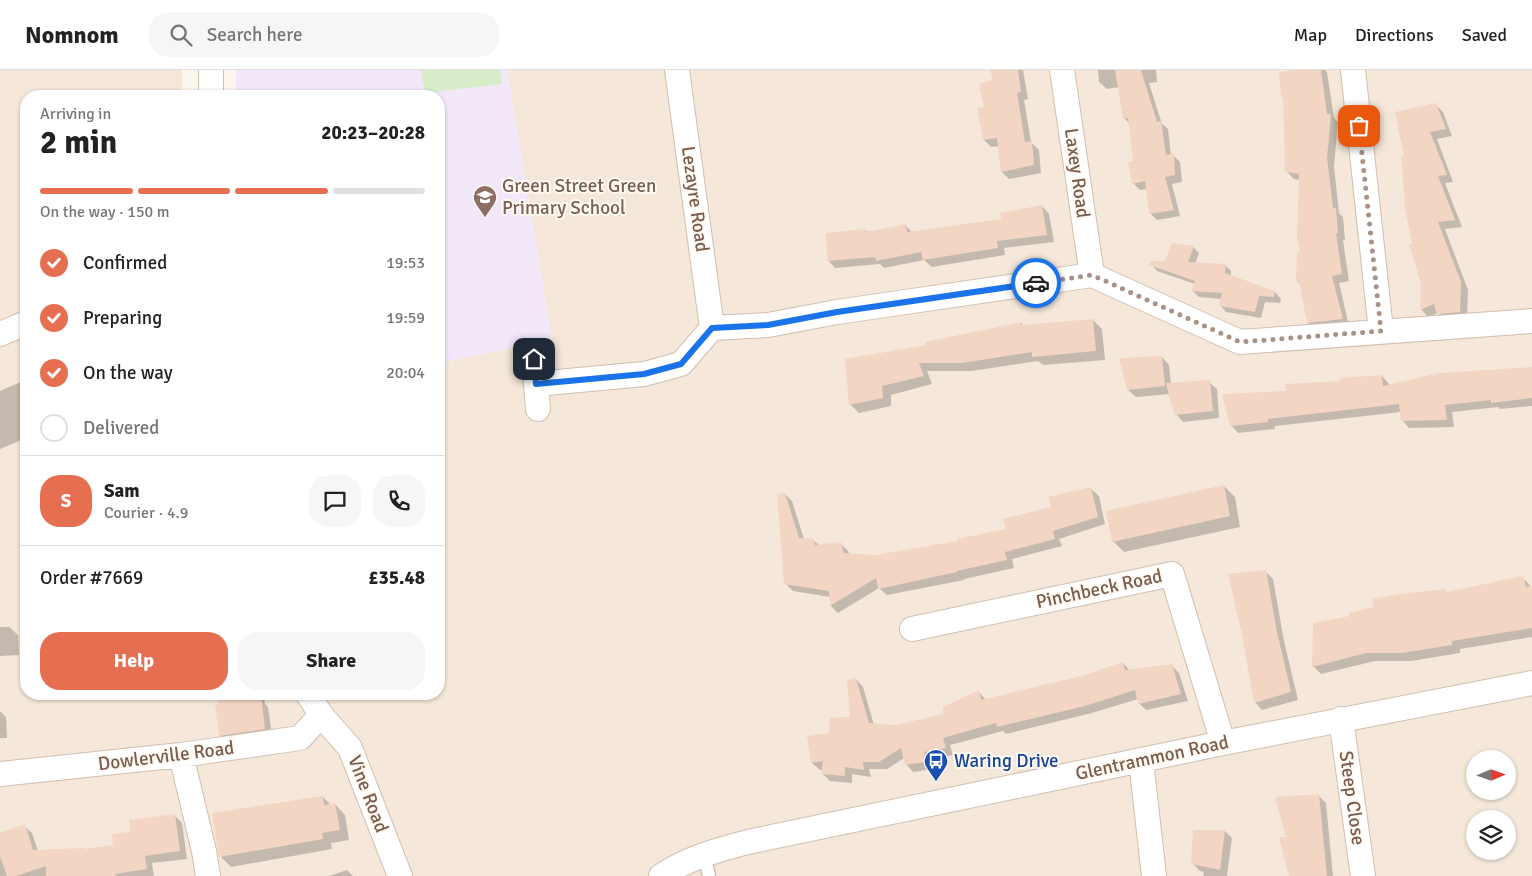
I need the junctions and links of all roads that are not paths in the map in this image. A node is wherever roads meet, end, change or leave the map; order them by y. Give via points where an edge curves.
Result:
1 (211, 70) edge
2 (678, 70) edge
3 (1062, 70) edge
4 (1353, 70) edge
5 (211, 90) edge
6 (1092, 275) junction
7 (1532, 321) edge
8 (20, 326) edge
9 (712, 328) junction
10 (1381, 331) junction
11 (0, 334) edge
12 (534, 359) dead end
13 (536, 384) junction
14 (538, 409) dead end
15 (912, 629) dead end
16 (1532, 683) edge
17 (312, 700) edge
18 (321, 715) junction
19 (1341, 719) junction
20 (1224, 743) junction
21 (181, 755) junction
22 (1141, 761) junction
23 (0, 774) edge
24 (706, 865) edge
25 (208, 876) edge
26 (400, 876) edge
27 (661, 876) edge
28 (1154, 876) edge
29 (1363, 876) edge

1 - 5 street
2 - 9 street, Lezayre Road
3 - 6 street, Laxey Road
4 - 10 street
6 - 9 street via 768,325
6 - 10 street via 1240,342
7 - 10 street
8 - 11 street
9 - 13 street via 681,364 644,374
12 - 13 street
13 - 14 street
15 - 20 street, Pinchbeck Road via 1172,574
16 - 19 street, Glentrammon Road
17 - 18 street, Vine Road
18 - 21 street, Dowlerville Road via 300,738
18 - 26 street, Vine Road via 350,748
19 - 20 street, Glentrammon Road
19 - 29 street, Steep Close
20 - 22 street, Glentrammon Road
21 - 23 street, Dowlerville Road
21 - 25 street
22 - 24 street, Glentrammon Road via 722,849
22 - 28 street
24 - 27 street, Glentrammon Road via 674,868

